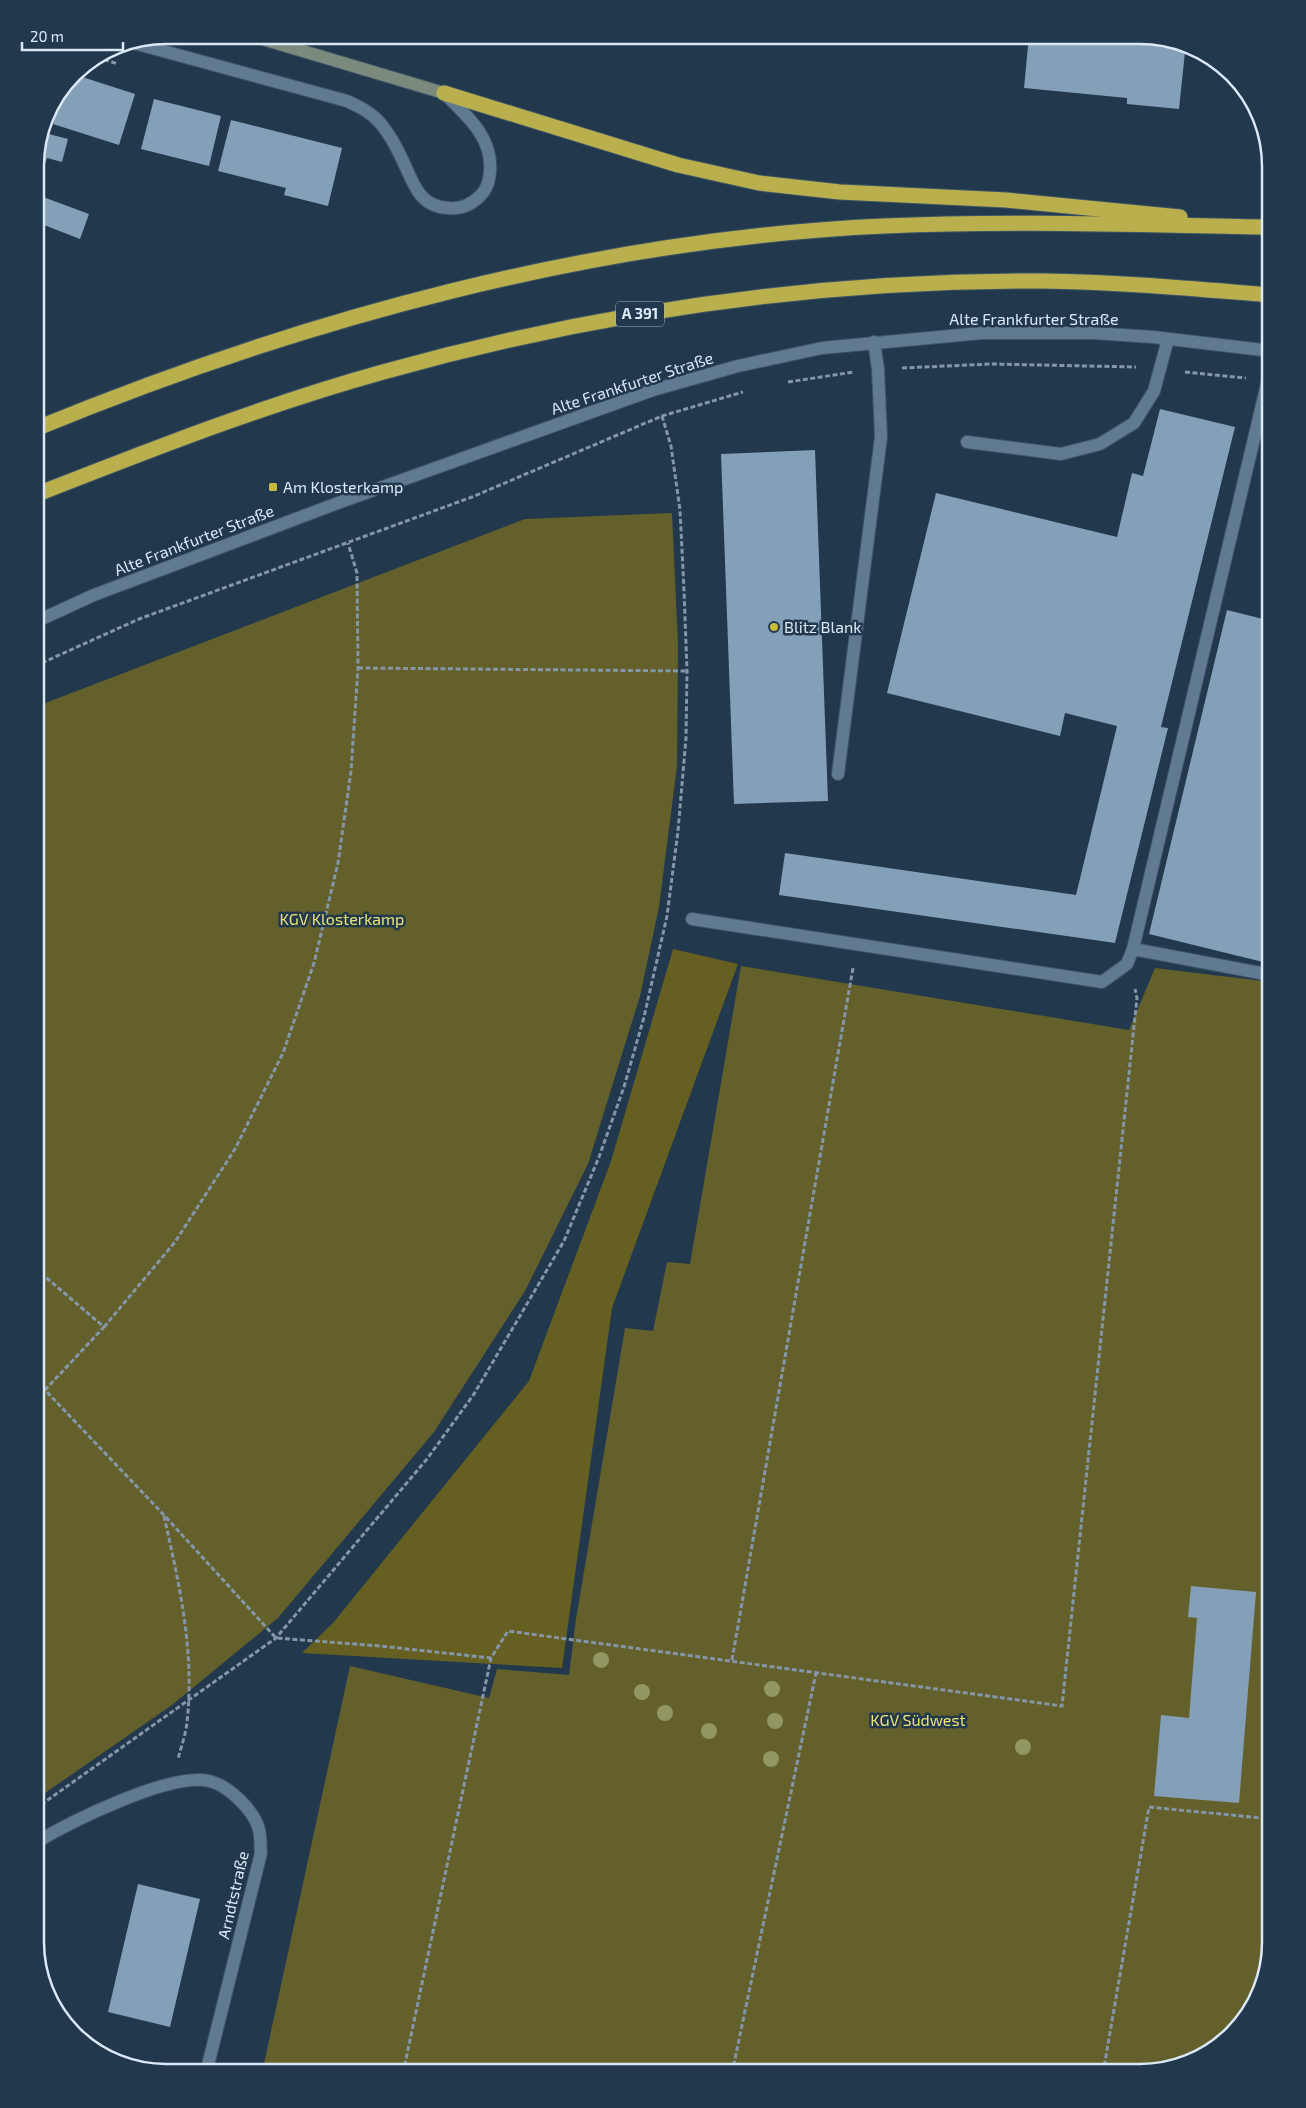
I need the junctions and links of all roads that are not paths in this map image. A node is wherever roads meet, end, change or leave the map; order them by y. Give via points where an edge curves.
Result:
1 (279, 44) edge
2 (144, 46) edge
3 (444, 93) junction
4 (1262, 226) edge
5 (1262, 227) edge
6 (1262, 295) edge
7 (1168, 339) junction
8 (874, 342) junction
9 (1262, 350) edge
10 (1262, 408) edge
11 (44, 425) edge
12 (967, 442) dead end
13 (44, 491) edge
14 (44, 618) edge
15 (838, 774) dead end
16 (692, 919) dead end
17 (1133, 949) junction
18 (1262, 973) edge
19 (44, 1838) edge
20 (208, 2064) edge

1 - 3 main road
2 - 3 street via 359,107 370,113 390,137 422,198 431,205 462,207 485,191 490,180 490,156 475,124
3 - 4 highway via 678,165 758,184 840,192 1006,200
5 - 11 highway via 991,222 892,225 665,248 460,290 322,326 138,388
6 - 13 highway, A 391 via 1160,286 1042,281 962,283 828,291 647,312 556,330 383,372 191,434
7 - 8 street, Alte Frankfurter Straße via 1093,333 992,333
7 - 9 street, Alte Frankfurter Straße
7 - 12 street via 1154,391 1134,423 1100,444 1061,454
8 - 14 street, Alte Frankfurter Straße via 822,348 738,366 653,390 204,553
8 - 15 street via 881,437
10 - 17 street
16 - 17 street via 1102,982 1127,964
17 - 18 street
19 - 20 street, Arndtstraße via 104,1808 176,1782 209,1781 232,1791 248,1811 259,1829 261,1853

